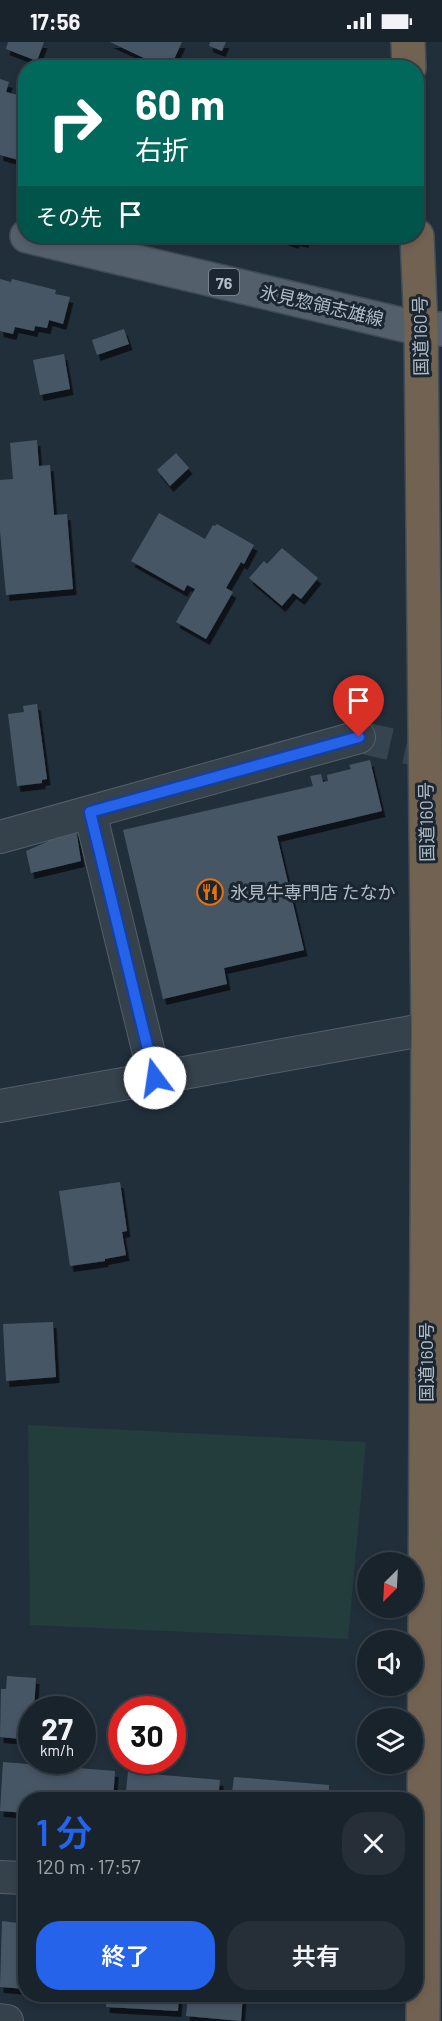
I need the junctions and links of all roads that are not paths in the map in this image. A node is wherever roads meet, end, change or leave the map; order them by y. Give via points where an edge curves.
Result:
1 (408, 42) edge
2 (409, 60) edge
3 (0, 229) edge
4 (18, 233) edge
5 (60, 243) edge
6 (418, 243) edge
7 (431, 329) edge
8 (359, 737) tunnel mouth
9 (90, 812) junction
10 (0, 837) edge
11 (428, 1029) junction
12 (155, 1078) junction
13 (0, 1106) edge
14 (420, 1792) edge
15 (0, 1877) edge
16 (18, 1878) edge
17 (422, 2002) edge
18 (0, 2020) edge
19 (7, 2021) edge
20 (423, 2021) edge

1 - 2 highway
3 - 4 main road, 氷見惣領志雄線 / 76
5 - 7 main road, 氷見惣領志雄線 / 76
6 - 7 highway, 国道160号
7 - 11 highway, 国道160号
8 - 9 street
9 - 10 street
9 - 12 street
11 - 12 street
11 - 14 highway, 国道160号
12 - 13 street
15 - 16 street
17 - 20 highway, 国道160号
18 - 19 street

